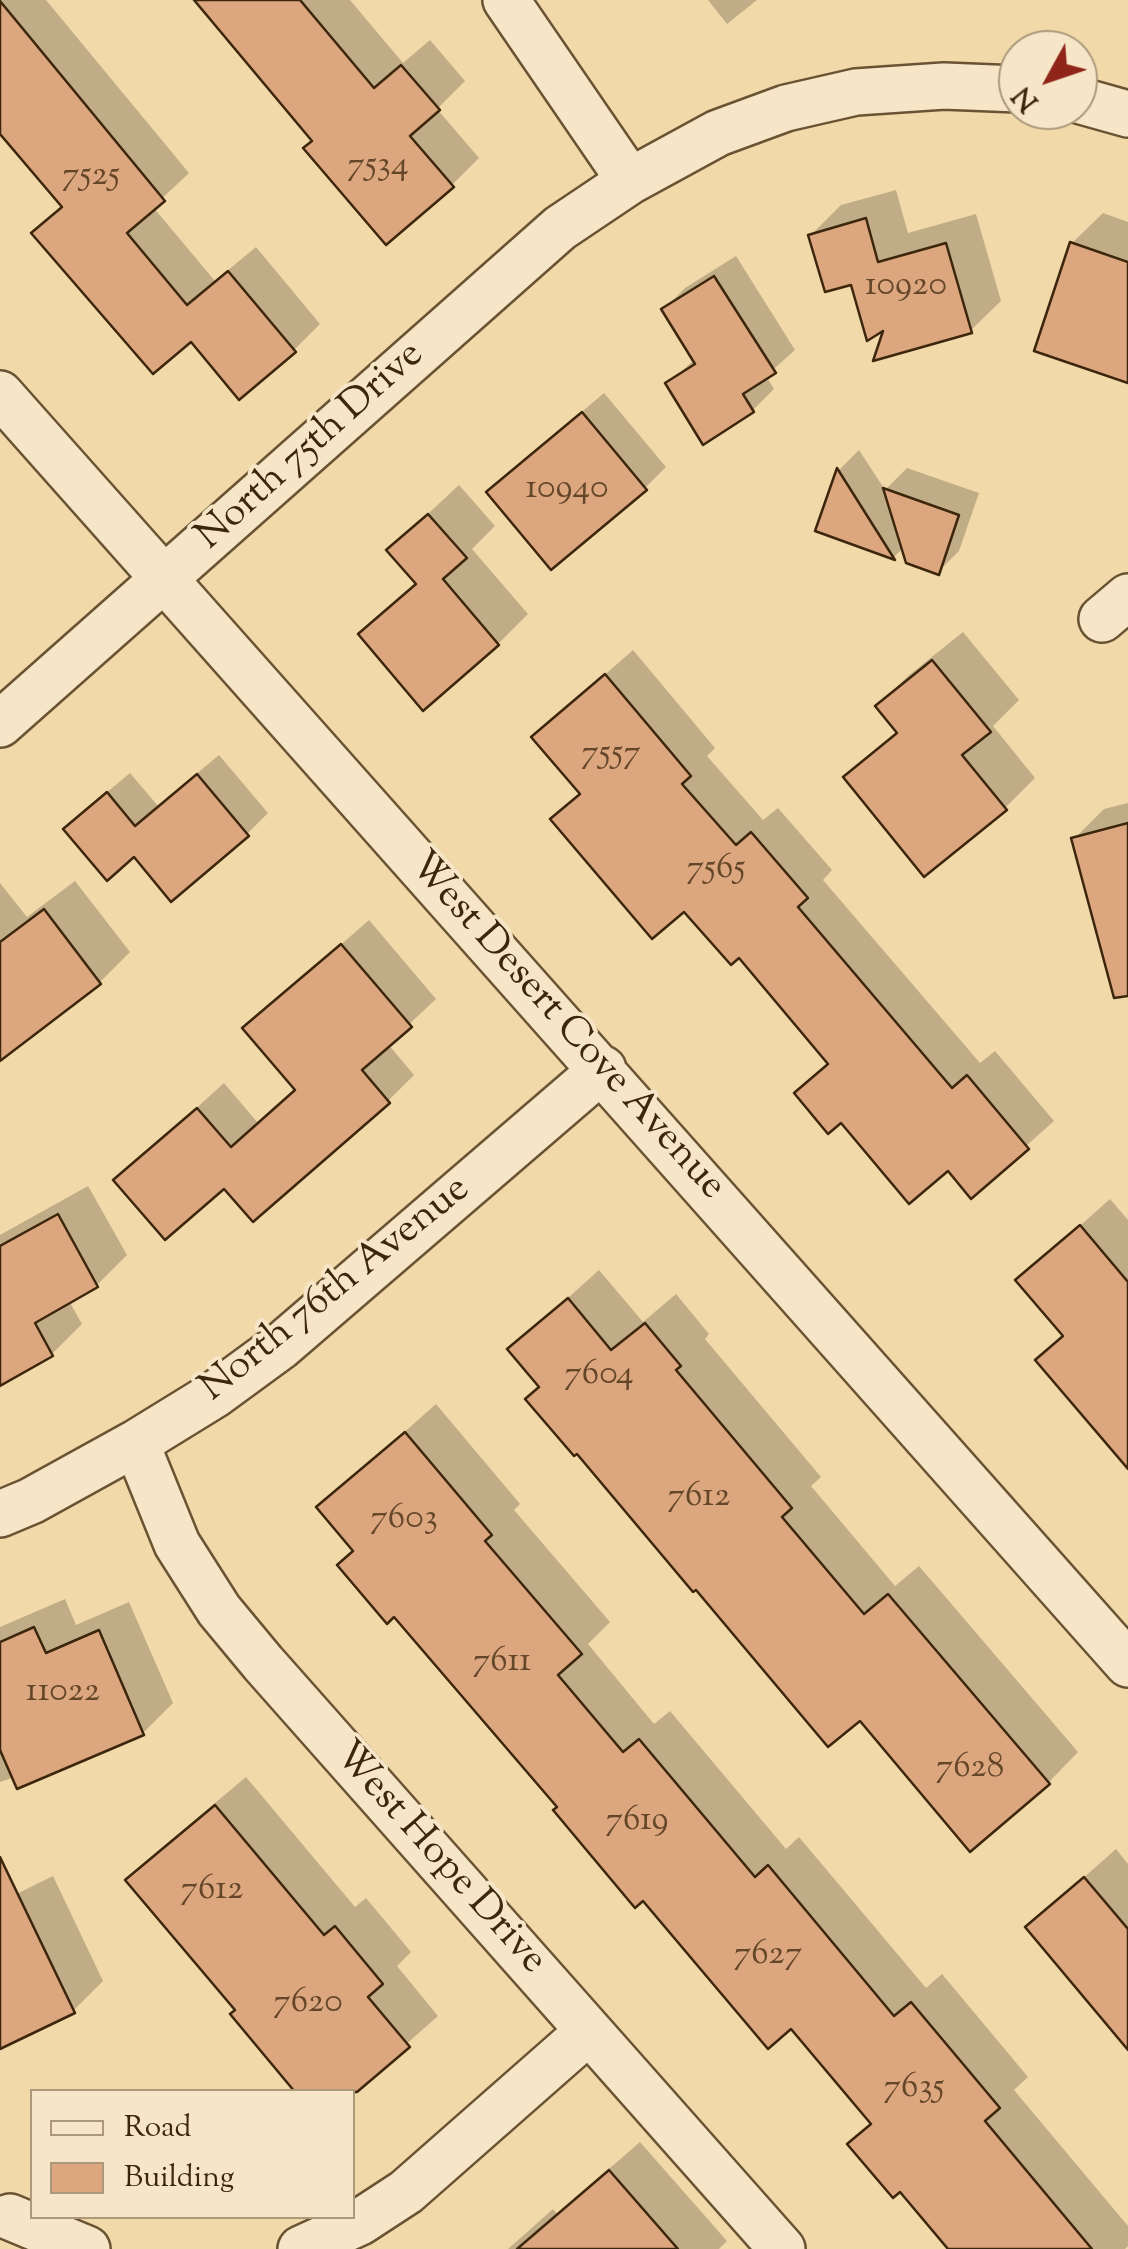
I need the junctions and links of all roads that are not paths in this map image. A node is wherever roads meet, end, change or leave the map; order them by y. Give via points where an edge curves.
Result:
1 (506, 0) edge
2 (998, 89) edge
3 (1098, 106) edge
4 (1128, 114) edge
5 (630, 180) junction
6 (0, 394) edge
7 (165, 580) junction
8 (0, 724) edge
9 (603, 1069) junction
10 (136, 1444) junction
11 (0, 1514) edge
12 (1128, 1664) edge
13 (589, 2031) junction
14 (10, 2217) dead end
15 (87, 2249) edge
16 (300, 2249) edge
17 (782, 2249) edge

1 - 5 street
2 - 5 street, North 75th Drive via 856,92 786,108 718,133
3 - 4 street
5 - 7 street, North 75th Drive via 560,228
6 - 7 street, West Desert Cove Avenue
7 - 8 street, North 75th Drive
7 - 9 street, West Desert Cove Avenue
9 - 10 street, North 76th Avenue via 280,1346
9 - 12 street, West Desert Cove Avenue
10 - 11 street, North 76th Avenue
10 - 13 street, West Hope Drive via 177,1544 219,1610
13 - 16 street via 406,2192
13 - 17 street, West Hope Drive
14 - 15 street

